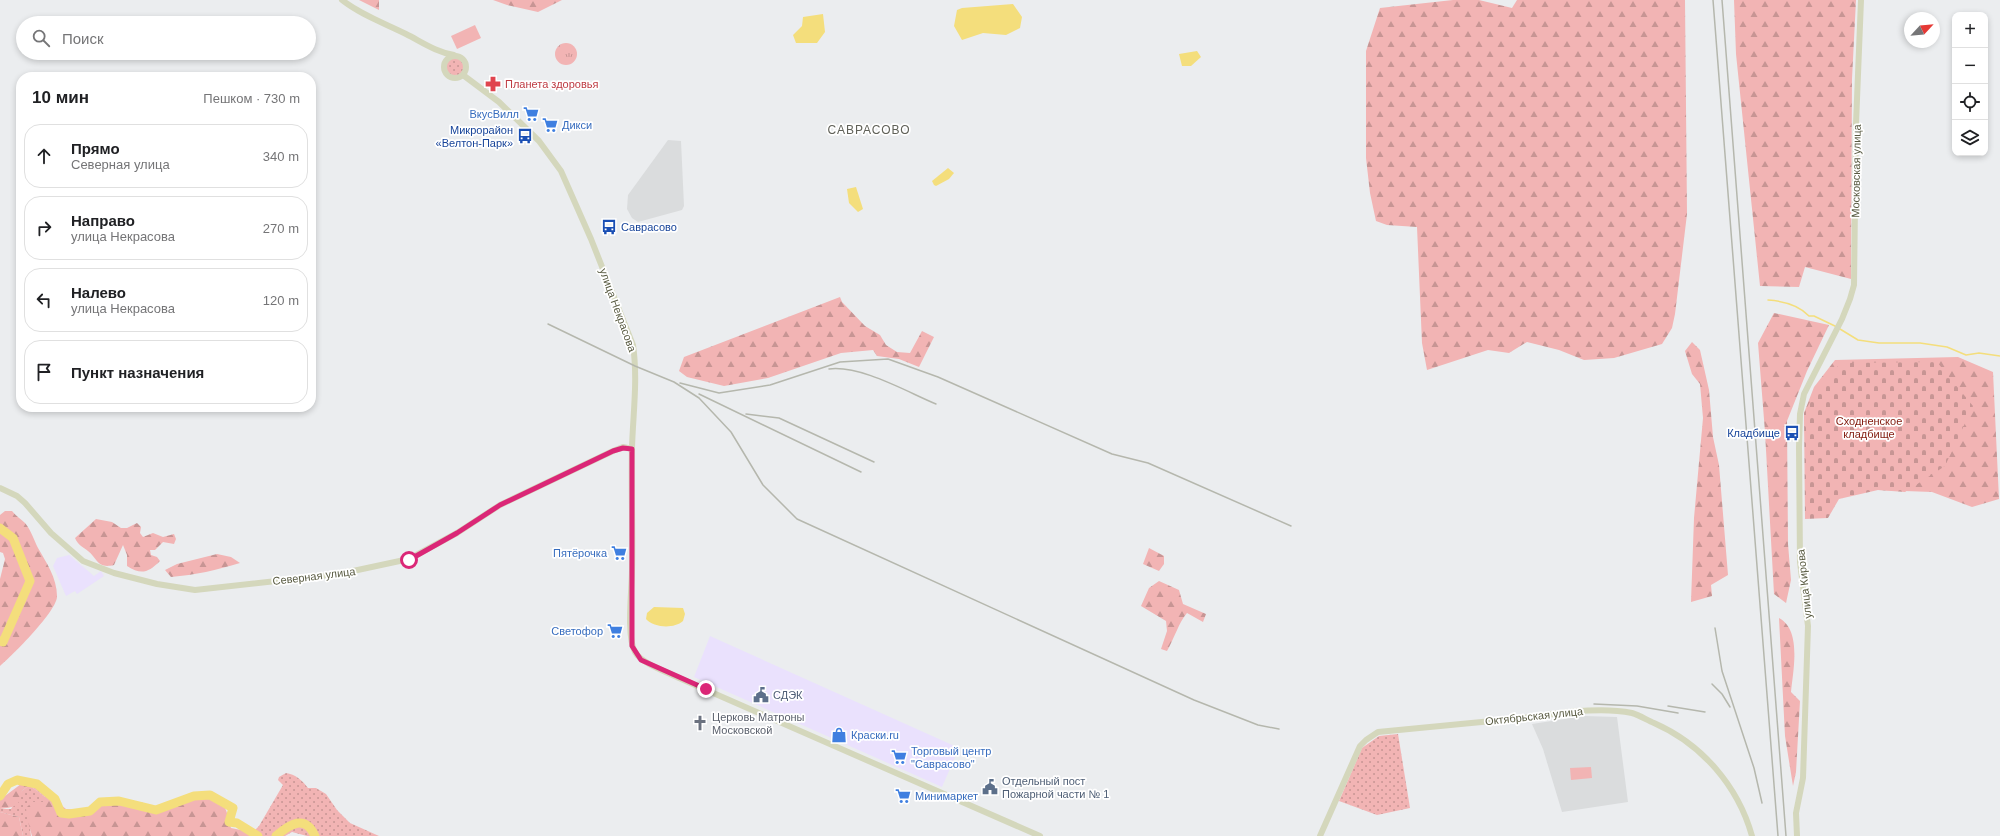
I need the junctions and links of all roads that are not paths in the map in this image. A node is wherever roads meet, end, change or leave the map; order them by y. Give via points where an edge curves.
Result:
1 (342, 0) edge
2 (1861, 0) edge
3 (433, 49) junction
4 (454, 55) junction
5 (444, 64) junction
6 (463, 75) junction
7 (1832, 337) joint
8 (632, 449) junction
9 (0, 488) edge
10 (1040, 836) edge
11 (1320, 836) edge
12 (1752, 836) edge
13 (1797, 836) edge

1 - 3 street via 380,23
2 - 7 street, Московская улица via 1854,285 1842,319
3 - 4 street
3 - 5 street
4 - 5 street via 449,56
4 - 6 street via 463,58 466,63
5 - 6 street via 448,76 456,78
6 - 8 street, улица Некрасова via 499,102 543,144 569,188 633,345 635,360
7 - 13 street, улица Кирова via 1804,394 1800,420 1800,562 1808,626 1803,778 1796,813
8 - 9 street, Северная улица via 613,451 500,505 409,560 339,574 195,590 142,580 95,567 83,561 51,533 25,503
8 - 10 street, улица Некрасова via 631,630 632,646 641,660
11 - 12 street, Октябрьская улица via 1360,746 1378,732 1584,710 1632,714 1673,732 1704,755 1729,785 1745,815

